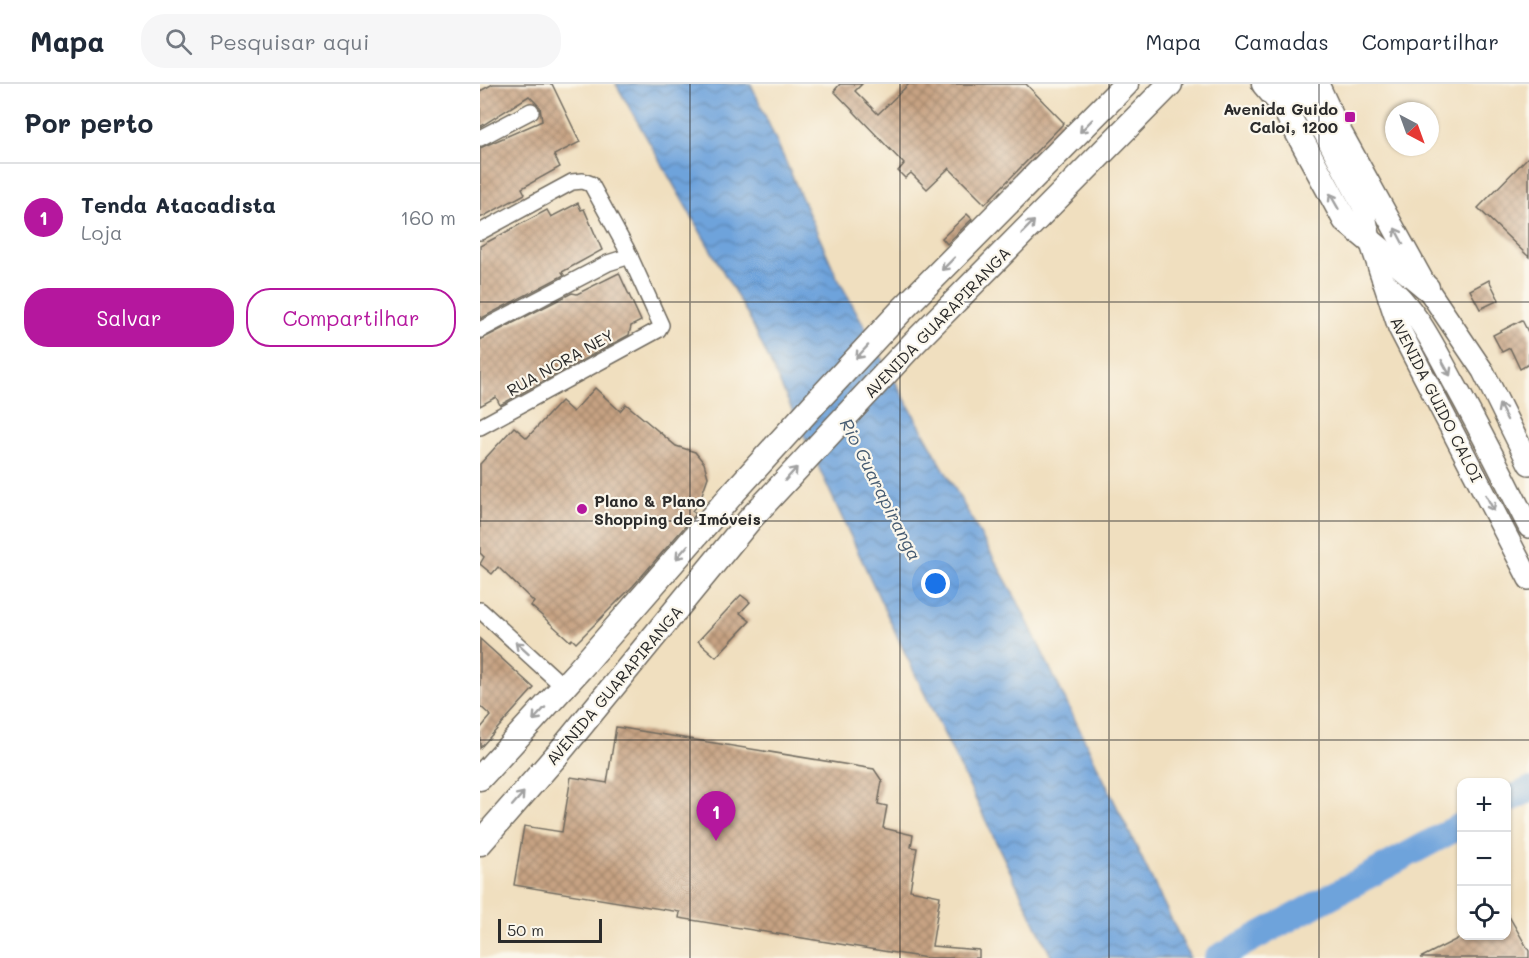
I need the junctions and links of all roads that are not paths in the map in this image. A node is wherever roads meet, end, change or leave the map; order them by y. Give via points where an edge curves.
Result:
1 (1126, 84) edge
2 (1170, 84) edge
3 (1264, 84) edge
4 (1304, 88) edge
5 (531, 111) dead end
6 (480, 138) edge
7 (480, 232) edge
8 (1371, 244) junction
9 (630, 256) junction
10 (1383, 280) junction
11 (1427, 288) junction
12 (480, 330) edge
13 (480, 427) edge
14 (1529, 464) edge
15 (1529, 527) edge
16 (1529, 579) edge
17 (480, 609) edge
18 (564, 687) junction
19 (557, 754) junction
20 (480, 777) edge
21 (480, 843) edge

1 -> 18 main road, AVENIDA GUARAPIRANGA via 902,309 734,492
19 -> 2 main road, AVENIDA GUARAPIRANGA via 751,518 913,344
8 -> 3 main road via 1345,220 1283,106
4 - 8 main road, AVENIDA GUIDO CALOI via 1363,206
11 -> 4 main road, AVENIDA GUIDO CALOI via 1336,123
5 - 6 street
7 - 9 street via 572,182 583,181 591,184
8 - 10 main road, AVENIDA GUIDO CALOI
8 - 11 main road
9 - 12 street
9 - 13 street, RUA NORA NEY via 660,322 658,330
10 -> 15 main road via 1418,317
10 -> 16 main road, AVENIDA GUIDO CALOI via 1399,328
14 -> 11 main road, AVENIDA GUIDO CALOI via 1483,371
18 -> 17 street
18 - 19 main road via 578,705
18 -> 20 main road, AVENIDA GUARAPIRANGA
21 -> 19 main road, AVENIDA GUARAPIRANGA

